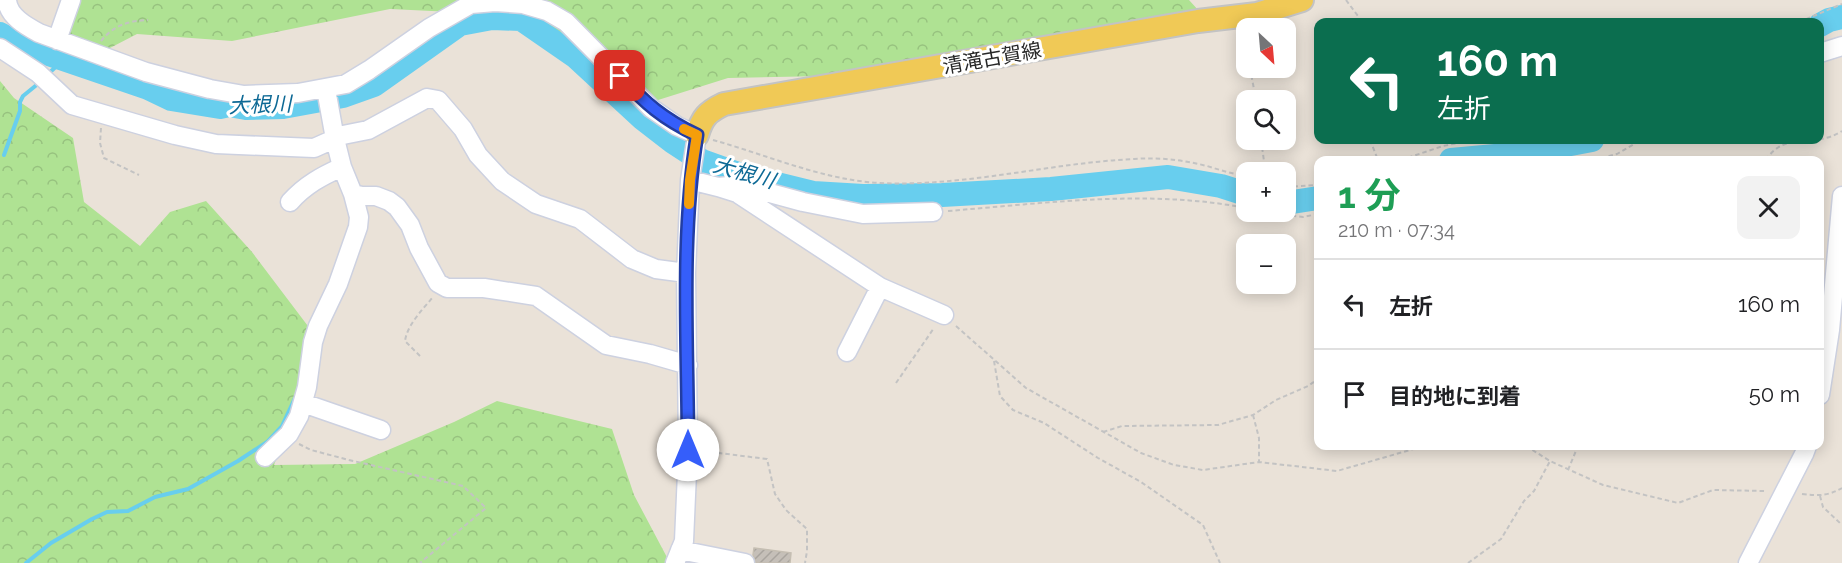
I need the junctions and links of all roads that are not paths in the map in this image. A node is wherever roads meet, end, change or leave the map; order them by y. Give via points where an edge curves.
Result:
1 (7, 0) edge
2 (71, 0) edge
3 (1302, 0) edge
4 (57, 40) junction
5 (1842, 46) edge
6 (0, 48) edge
7 (1824, 52) edge
8 (326, 89) junction
9 (697, 135) junction
10 (335, 139) junction
11 (342, 167) junction
12 (690, 180) junction
13 (718, 187) junction
14 (353, 194) junction
15 (1842, 196) edge
16 (290, 202) dead end
17 (933, 212) road end
18 (686, 273) junction
19 (880, 287) junction
20 (944, 315) road end
21 (846, 352) dead end
22 (688, 365) junction
23 (1824, 369) edge
24 (303, 403) junction
25 (381, 429) dead end
26 (1805, 450) edge
27 (265, 457) dead end
28 (683, 554) edge
29 (745, 563) edge
30 (1748, 563) edge

1 - 4 street via 8,8 24,25
2 - 4 street
3 - 9 main road, 清滝古賀線 via 1257,14 724,104 707,112
4 - 8 street via 200,87 244,95
5 - 7 street
6 - 10 street via 38,73 72,105 175,135 216,144 314,148
8 - 9 street via 346,84 471,4 523,4 566,22 651,108
8 - 10 street
9 - 12 street
10 - 11 street
10 - 18 street via 368,130 426,98 438,100 502,181 536,204 580,219 632,259 656,269
11 - 14 street
11 - 16 street via 313,181
12 - 13 street
12 - 18 street
13 - 17 street via 740,185 863,214
13 - 19 street via 737,193
14 - 22 street via 376,196 397,207 443,286 536,296 606,345
14 - 24 street via 358,227 318,326
15 - 23 street
18 - 22 street
19 - 20 street
19 - 21 street
22 - 28 street
24 - 25 street
24 - 27 street via 289,434
26 - 30 street
28 - 29 street

